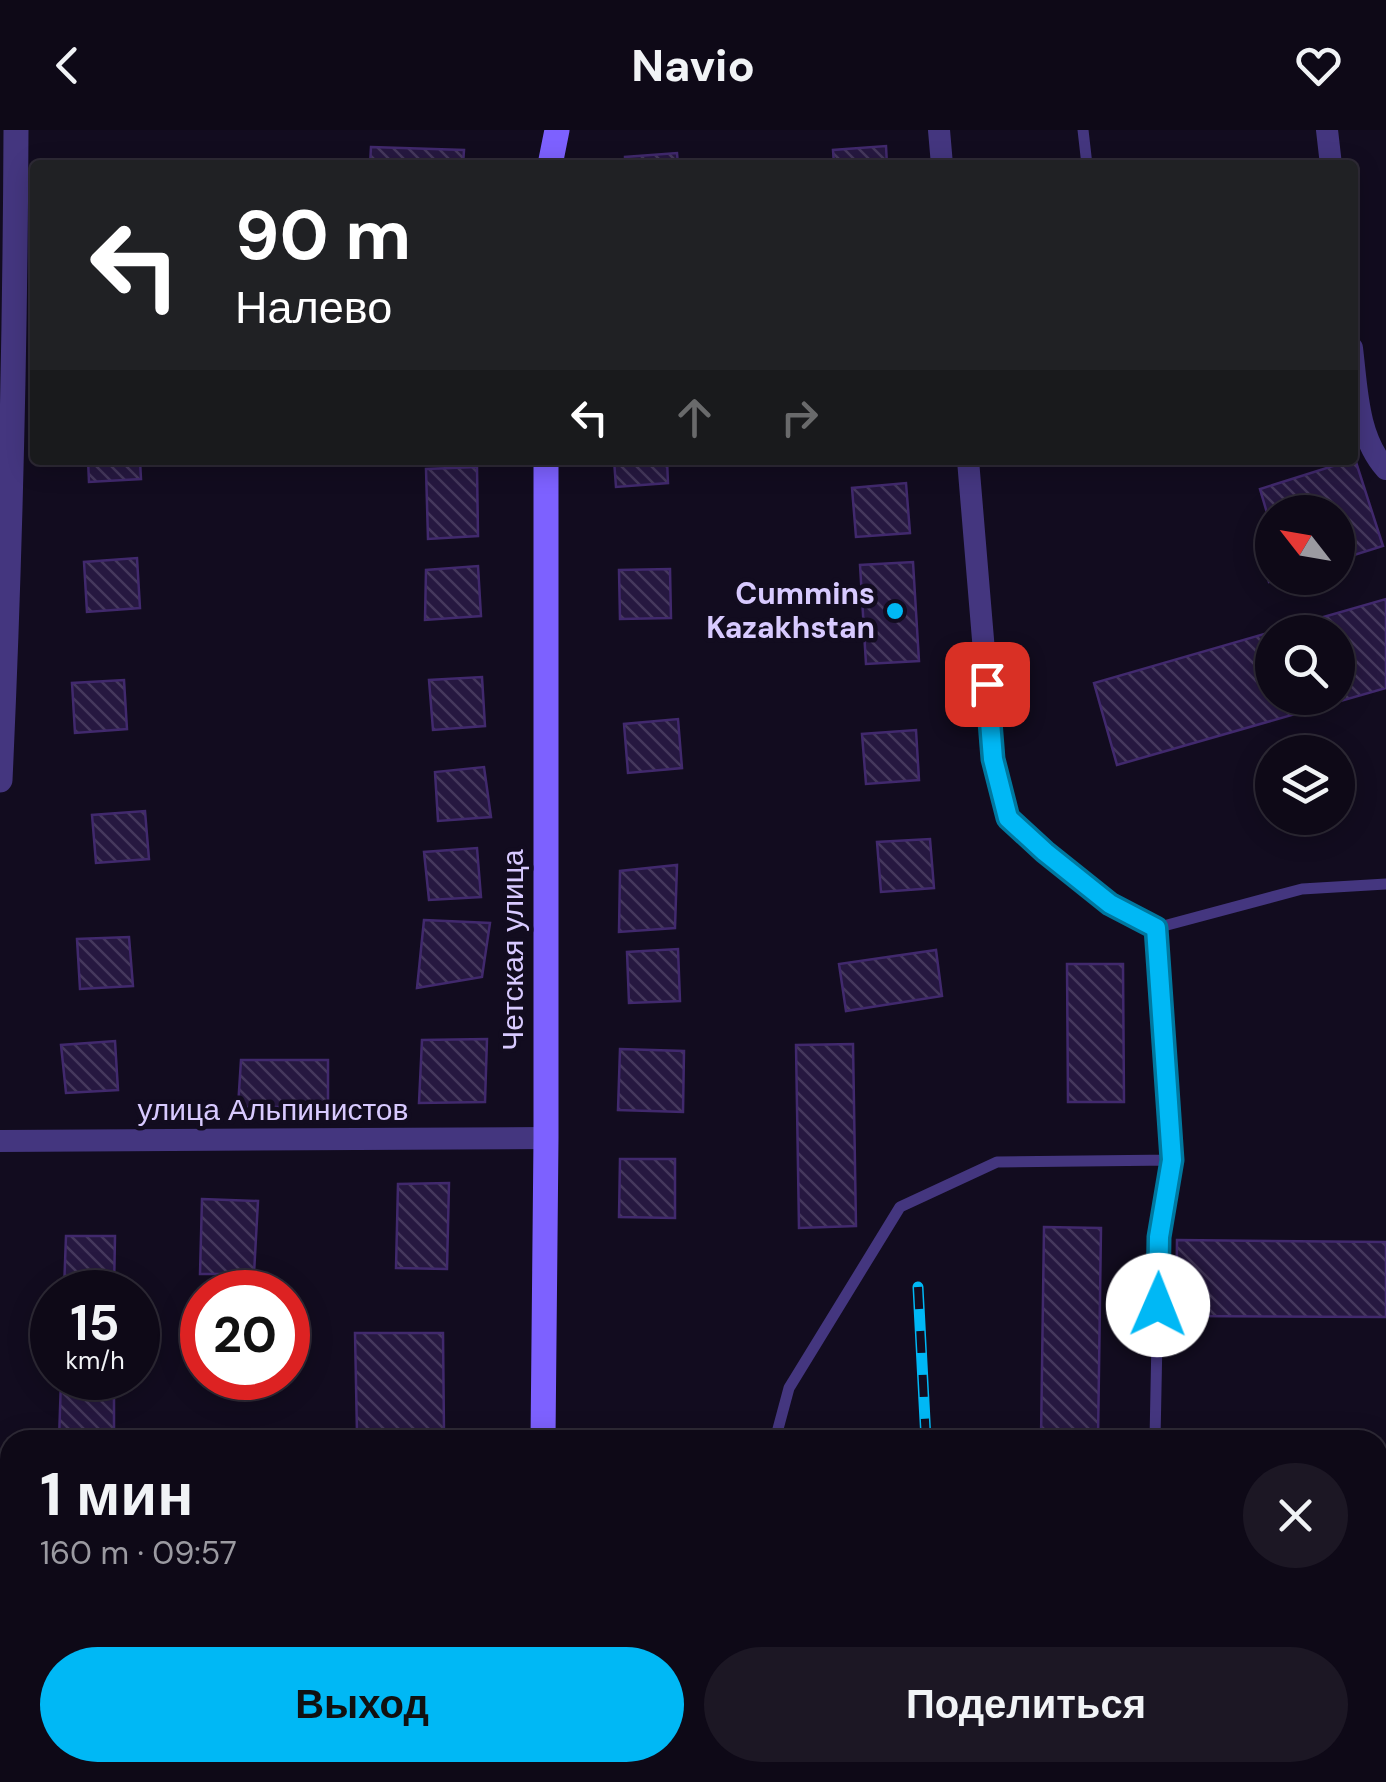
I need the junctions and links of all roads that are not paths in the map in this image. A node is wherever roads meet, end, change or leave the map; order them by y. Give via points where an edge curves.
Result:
1 (16, 130) edge
2 (556, 130) edge
3 (939, 130) edge
4 (1083, 130) edge
5 (1326, 130) edge
6 (551, 160) edge
7 (942, 160) edge
8 (1086, 160) edge
9 (1330, 160) edge
10 (1358, 398) edge
11 (546, 465) edge
12 (968, 465) edge
13 (1386, 469) edge
14 (5, 529) edge
15 (0, 780) edge
16 (1045, 852) joint
17 (1386, 884) edge
18 (1156, 928) junction
19 (546, 1138) junction
20 (0, 1141) edge
21 (1172, 1160) junction
22 (542, 1430) edge
23 (778, 1430) edge
24 (1155, 1430) edge

1 - 14 street
2 - 6 main road
3 - 7 street
4 - 8 lane
5 - 9 street
10 - 13 street via 1375,457
11 - 19 main road, Четская улица
12 - 16 street via 993,759 1008,818
14 - 15 street
16 - 18 lane via 1110,904
17 - 18 lane via 1302,889
18 - 21 lane
19 - 20 street, улица Альпинистов
19 - 22 main road, Четская улица
21 - 23 lane via 996,1162 900,1208 789,1388
21 - 24 lane via 1159,1237

